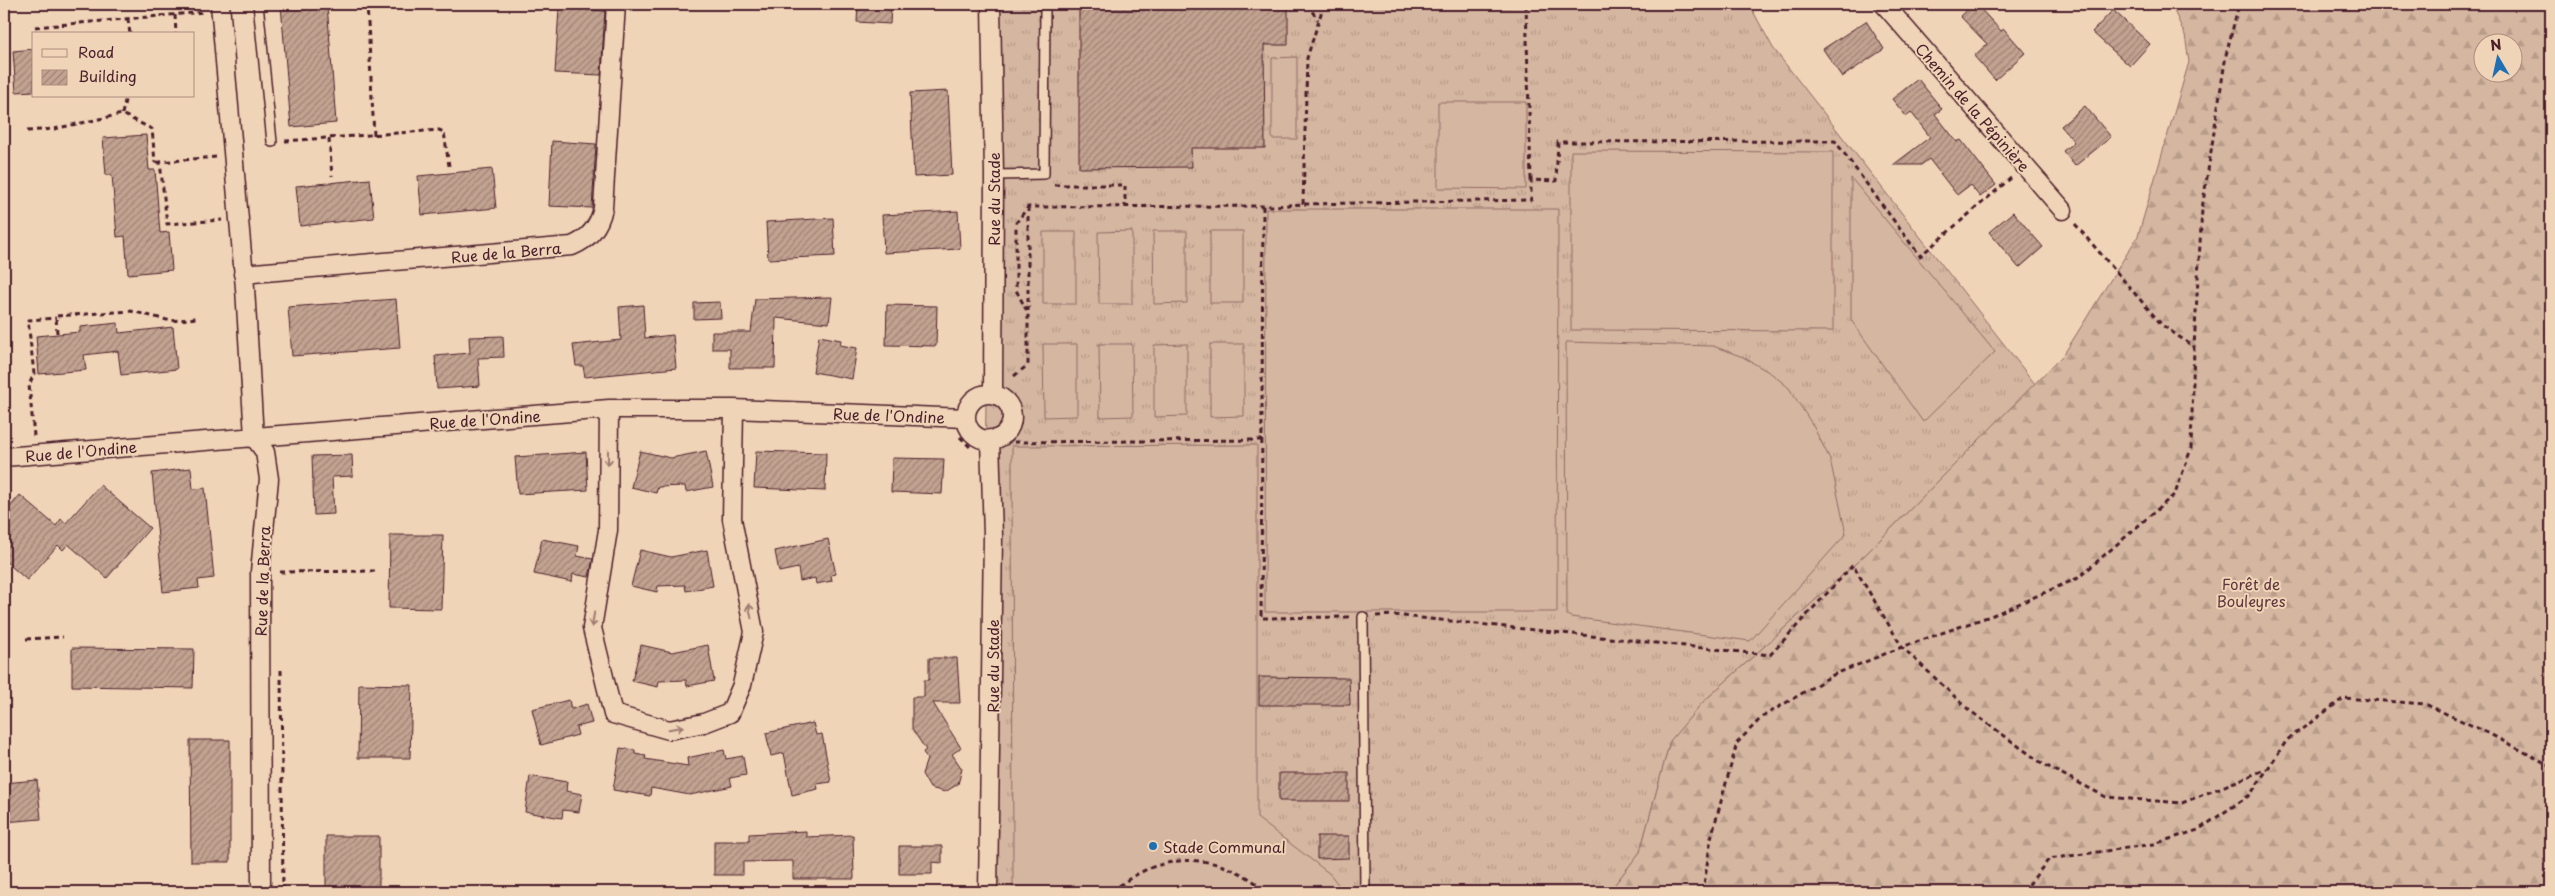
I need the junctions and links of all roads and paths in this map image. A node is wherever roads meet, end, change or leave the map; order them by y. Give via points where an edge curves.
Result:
1 (258, 4) edge
2 (367, 4) edge
3 (616, 4) edge
4 (991, 4) edge
5 (1045, 4) edge
6 (1307, 4) edge
7 (1324, 4) edge
8 (1526, 4) edge
9 (1884, 4) edge
10 (2239, 4) edge
11 (215, 8) edge
12 (175, 15) junction
13 (128, 19) junction
14 (1319, 21) junction
15 (36, 27) dead end
16 (130, 32) edge
17 (176, 32) edge
18 (126, 98) edge
19 (122, 114) junction
20 (27, 131) dead end
21 (374, 134) junction
22 (329, 139) junction
23 (272, 142) joint
24 (221, 156) dead end
25 (160, 162) junction
26 (449, 166) dead end
27 (2024, 166) junction
28 (1044, 174) junction
29 (994, 175) junction
30 (332, 176) dead end
31 (1531, 180) junction
32 (1303, 204) junction
33 (1125, 206) junction
34 (1263, 206) junction
35 (1028, 207) junction
36 (2063, 210) joint
37 (226, 220) dead end
38 (243, 274) junction
39 (1028, 313) junction
40 (56, 318) junction
41 (196, 318) dead end
42 (57, 333) dead end
43 (2194, 347) junction
44 (1014, 376) dead end
45 (992, 394) junction
46 (734, 409) junction
47 (609, 410) junction
48 (966, 418) junction
49 (957, 434) dead end
50 (254, 437) junction
51 (35, 440) dead end
52 (990, 440) junction
53 (1262, 440) junction
54 (1014, 442) dead end
55 (974, 452) dead end
56 (4, 457) edge
57 (280, 563) dead end
58 (376, 571) dead end
59 (280, 572) junction
60 (280, 582) dead end
61 (1362, 617) junction
62 (63, 637) dead end
63 (26, 639) dead end
64 (1902, 647) junction
65 (281, 660) dead end
66 (2551, 766) edge
67 (2267, 769) junction
68 (261, 892) edge
69 (283, 892) edge
70 (988, 892) edge
71 (1112, 892) edge
72 (1267, 892) edge
73 (1365, 892) edge
74 (1703, 892) edge
75 (2023, 892) edge

1 - 23 lane
2 - 21 path
3 - 38 street, Rue de la Berra via 603,208 594,232 582,242 572,246
4 - 29 street, Rue du Stade
5 - 28 lane
6 - 14 path
7 - 14 path
8 - 31 path
9 - 27 street, Chemin de la Pépinière
10 - 43 path via 2226,55 2202,209
11 - 12 path
11 - 38 street, Rue de la Berra
12 - 13 path
12 - 17 path
13 - 15 path
13 - 16 path
14 - 32 path via 1307,58
18 - 19 path
19 - 20 path via 54,129
19 - 25 path via 152,129 155,162
21 - 22 path
21 - 26 path via 444,132
22 - 23 path
22 - 30 path
24 - 25 path
25 - 37 path via 167,224
27 - 31 path via 1920,256 1834,141 1558,142 1556,181
27 - 36 street, Chemin de la Pépinière
28 - 29 lane
28 - 33 path via 1044,185 1125,185
29 - 45 street, Rue du Stade
31 - 32 path via 1531,200
32 - 34 path
33 - 34 path
33 - 35 path
34 - 53 path
35 - 39 path
35 - 39 path via 1016,223 1016,290
36 - 43 path via 2162,325
38 - 50 street, Rue de la Berra
39 - 44 path via 1028,365
40 - 41 path via 132,311 171,320
40 - 42 path
40 - 51 path via 28,320 34,374 29,386
43 - 64 path via 2191,449 2175,494 2078,578 1993,615
45 - 48 street via 977,397 971,403
45 - 52 street via 1008,404 1012,421 1002,436
46 - 47 street, Rue de l'Ondine
47 -> 46 street via 608,530 592,628 613,714 669,730 704,723 730,713 742,685 754,632 732,519
46 - 48 street, Rue de l'Ondine
47 - 50 street, Rue de l'Ondine
48 - 52 street via 971,431
49 - 55 path
50 - 56 street, Rue de l'Ondine
50 - 68 street, Rue de la Berra via 265,452 269,479 260,572
52 - 70 street, Rue du Stade via 993,516
53 - 54 path
53 - 61 path via 1261,618
57 - 59 path
58 - 59 path
59 - 60 path
61 - 64 path via 1393,615 1770,656 1853,565
61 - 73 lane
62 - 63 path
64 - 67 path via 1969,710 2043,764 2106,797 2182,803
64 - 74 path via 1833,675 1797,695 1762,717 1737,743 1711,838
65 - 69 path
66 - 67 path via 2425,704 2344,698 2287,740
67 - 75 path via 2250,794 2198,830 2154,844 2049,859
71 - 72 path via 1148,868 1190,860 1213,862 1229,868 1247,876

